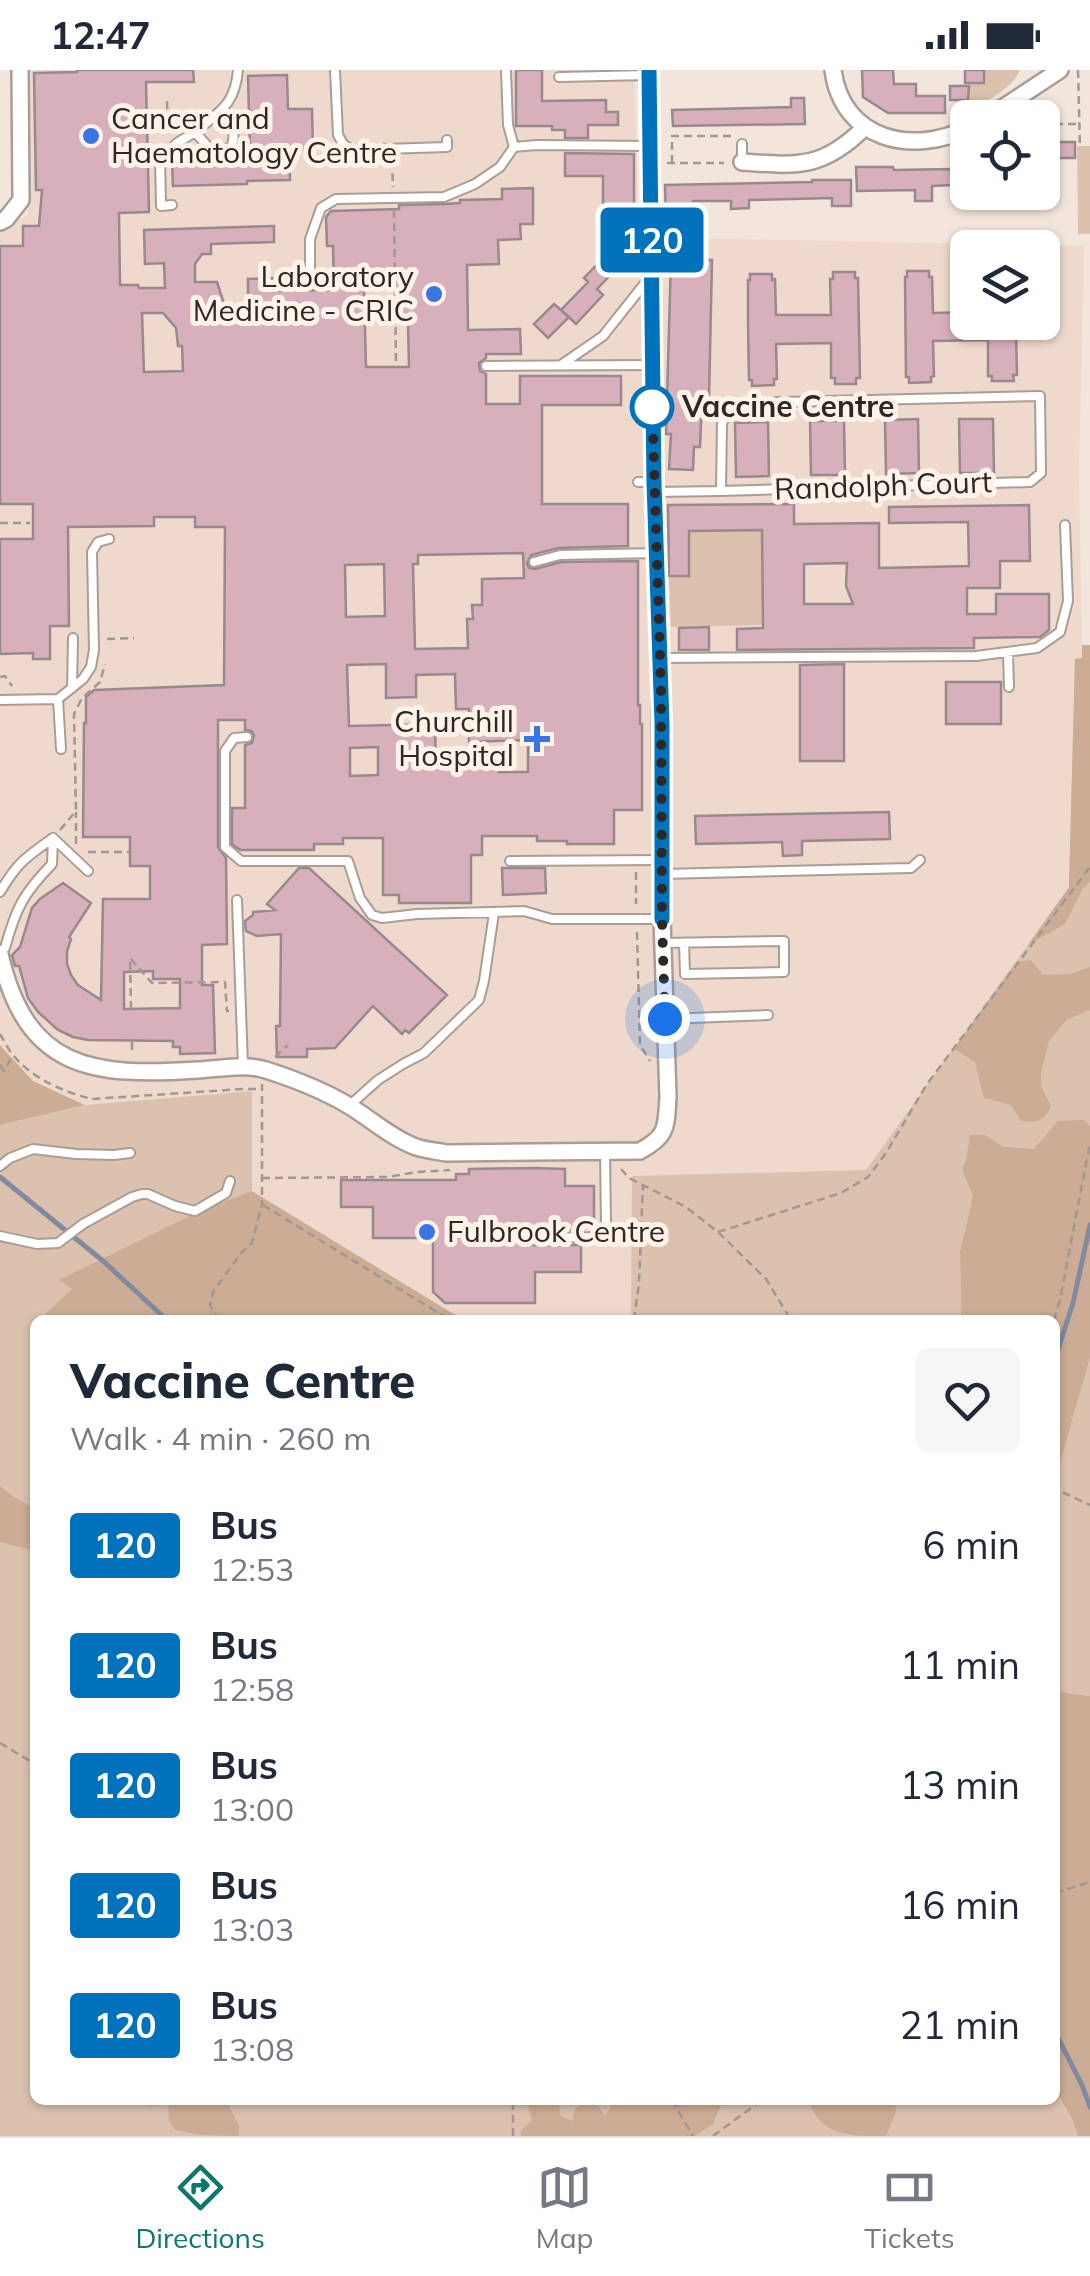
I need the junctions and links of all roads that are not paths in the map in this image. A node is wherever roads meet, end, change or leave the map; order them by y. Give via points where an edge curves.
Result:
1 (20, 70) edge
2 (238, 70) edge
3 (335, 70) edge
4 (506, 70) edge
5 (833, 70) edge
6 (1060, 70) edge
7 (649, 72) edge
8 (1038, 75) edge
9 (559, 77) dead end
10 (1008, 100) edge
11 (223, 108) junction
12 (865, 127) junction
13 (194, 132) junction
14 (950, 135) edge
15 (447, 140) dead end
16 (742, 140) road end
17 (650, 146) junction
18 (514, 147) junction
19 (742, 162) joint
20 (172, 206) dead end
21 (0, 222) edge
22 (652, 273) junction
23 (310, 274) dead end
24 (652, 365) junction
25 (486, 366) dead end
26 (560, 366) junction
27 (649, 485) junction
28 (720, 490) junction
29 (1066, 525) dead end
30 (109, 539) dead end
31 (658, 553) junction
32 (534, 562) dead end
33 (74, 638) dead end
34 (1008, 653) junction
35 (660, 658) junction
36 (1008, 687) dead end
37 (72, 688) junction
38 (58, 699) junction
39 (0, 700) edge
40 (247, 738) dead end
41 (61, 749) dead end
42 (53, 838) junction
43 (920, 860) dead end
44 (510, 862) dead end
45 (662, 867) junction
46 (88, 871) dead end
47 (0, 892) edge
48 (237, 900) dead end
49 (494, 913) junction
50 (662, 919) junction
51 (663, 943) junction
52 (684, 943) junction
53 (0, 952) edge
54 (768, 1015) dead end
55 (665, 1019) junction
56 (243, 1066) junction
57 (349, 1106) junction
58 (130, 1152) dead end
59 (606, 1158) junction
60 (0, 1166) edge
61 (230, 1180) dead end
62 (0, 1236) edge
63 (534, 1238) dead end

1 - 21 street via 21,200
2 - 11 lane via 236,93
3 - 15 lane via 338,134 352,150 447,146
4 - 18 lane
5 - 12 street via 844,102
6 - 8 street
7 - 9 lane
7 - 17 street
8 - 10 street
11 - 13 lane
11 - 13 lane via 234,128 231,148 211,150
12 - 14 street via 911,143
12 - 19 street via 810,162
13 - 20 lane via 160,159 161,206
16 - 19 lane
17 - 18 lane
17 - 22 street
18 - 23 lane via 500,167 444,197 336,198 321,208 310,239
22 - 24 street
22 - 26 lane via 603,336
24 - 26 lane
24 - 27 street via 645,428
25 - 26 lane
27 - 28 lane, Randolph Court
27 - 31 street
28 - 28 lane, Randolph Court via 722,423 745,404 1040,396 1041,473 1030,482
29 - 34 lane via 1068,601 1060,632 1037,648
30 - 37 lane via 92,552 91,667
31 - 32 lane
31 - 35 street
33 - 37 lane
34 - 35 lane
34 - 36 lane
35 - 45 street
37 - 38 lane
38 - 39 lane
38 - 41 lane
40 - 49 lane via 234,738 224,751 225,847 240,861 348,861 360,898 382,918
42 - 46 lane
42 - 47 lane via 25,857
42 - 53 lane via 52,864 26,892
43 - 45 lane via 911,868
44 - 45 lane via 644,860
45 - 50 street
48 - 56 lane
49 - 50 lane
49 - 57 lane via 478,1000 424,1053
50 - 51 street
51 - 52 lane
51 - 55 street
52 - 52 lane via 784,941 784,972 685,974
53 - 56 street via 21,1015 39,1040 79,1064 133,1071
54 - 55 lane
55 - 59 street via 666,1126 657,1142
56 - 57 street
57 - 59 street via 416,1148
58 - 60 lane via 33,1149
59 - 63 lane via 602,1232
61 - 62 lane via 226,1193 195,1211 142,1194 60,1242

